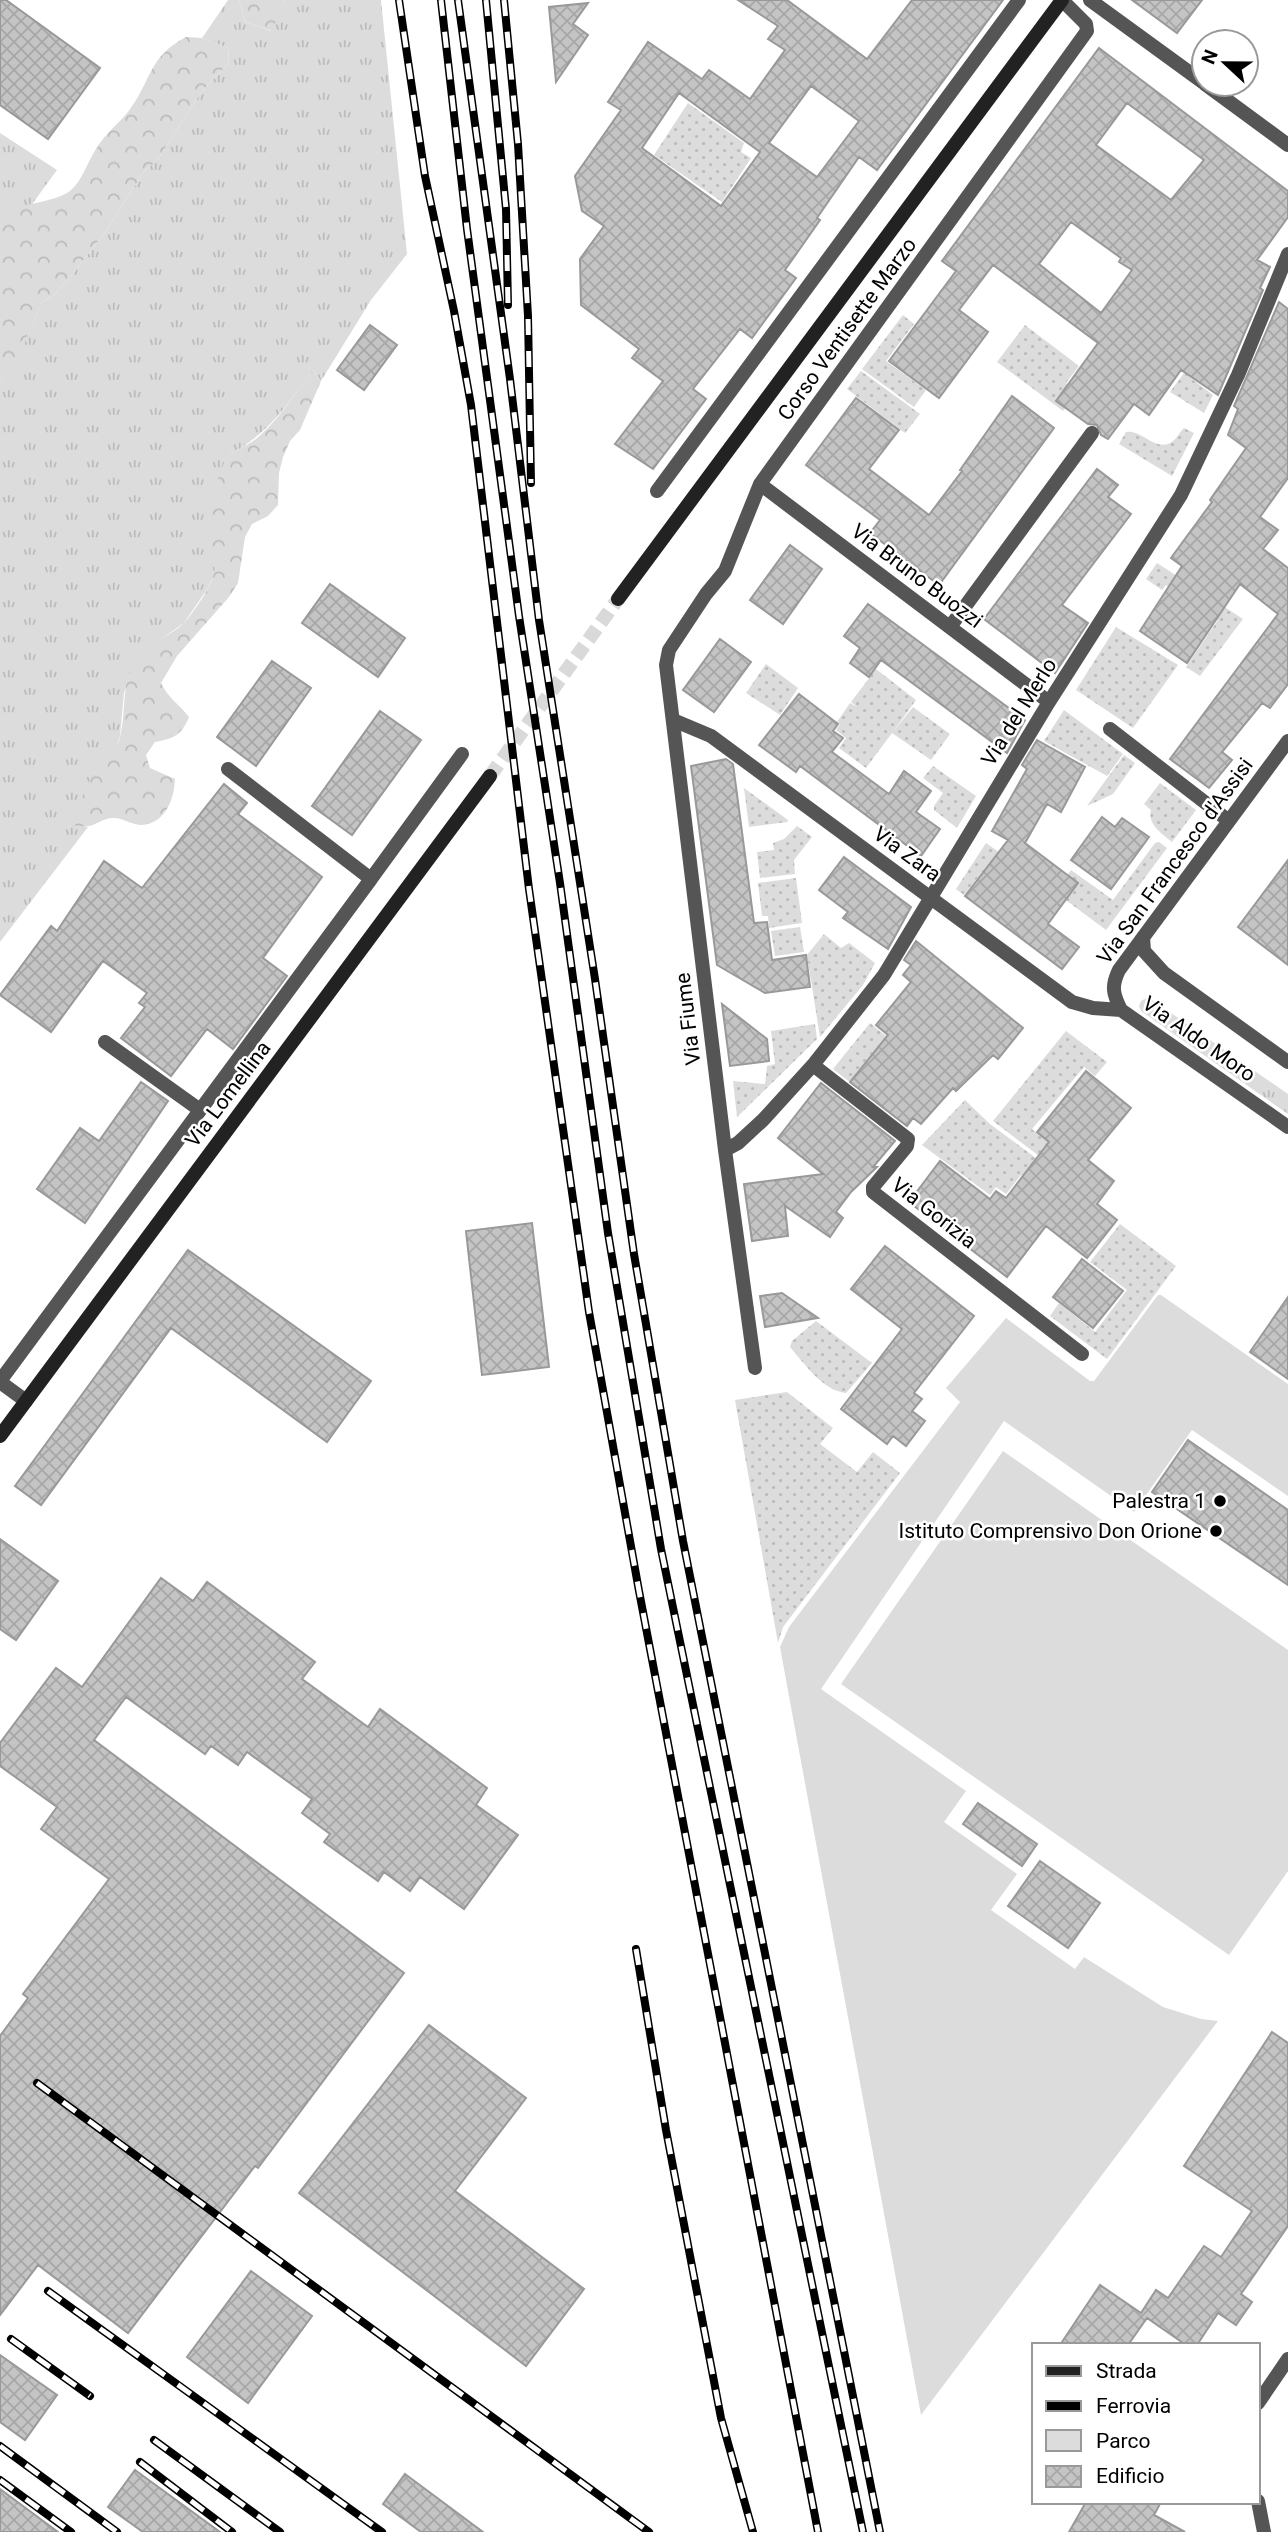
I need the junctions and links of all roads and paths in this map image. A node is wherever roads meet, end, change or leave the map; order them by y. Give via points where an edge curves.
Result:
1 (1019, 0) edge
2 (1062, 0) edge
3 (1090, 0) edge
4 (1111, 15) junction
5 (1087, 32) junction
6 (1190, 74) edge
7 (1223, 98) edge
8 (1288, 145) edge
9 (1288, 254) edge
10 (1092, 433) dead end
11 (760, 484) junction
12 (657, 491) dead end
13 (618, 599) tunnel mouth
14 (950, 627) junction
15 (666, 665) joint
16 (1049, 702) junction
17 (673, 720) junction
18 (1110, 729) dead end
19 (1288, 741) edge
20 (462, 754) dead end
21 (228, 769) dead end
22 (490, 776) tunnel mouth
23 (1229, 821) junction
24 (371, 879) junction
25 (932, 897) junction
26 (1143, 937) junction
27 (1121, 1010) junction
28 (105, 1042) dead end
29 (1288, 1062) edge
30 (813, 1065) junction
31 (200, 1110) junction
32 (1288, 1127) edge
33 (725, 1150) junction
34 (1082, 1354) dead end
35 (755, 1368) dead end
36 (0, 1381) edge
37 (26, 1401) junction
38 (0, 1436) edge
39 (1288, 2359) edge
40 (1260, 2400) edge
41 (1259, 2504) edge
42 (1264, 2532) edge

1 - 12 street
2 - 5 street, Corso Ventisette Marzo via 1086,23
2 - 13 main road, Corso Ventisette Marzo
3 - 4 street
4 - 5 street, Corso Ventisette Marzo
4 - 6 street
5 - 11 street, Corso Ventisette Marzo
7 - 8 street
9 - 16 street, Via del Merlo via 1181,495
10 - 14 street
11 - 14 street, Via Bruno Buozzi
11 - 15 street, Corso Ventisette Marzo via 725,571 669,650
14 - 16 street, Via Bruno Buozzi
15 - 17 street, Via Fiume
16 - 25 street, Via del Merlo
17 - 25 street, Via Zara via 704,731
17 - 33 street, Via Fiume
18 - 23 street
19 - 23 street, Via San Francesco d'Assisi
20 - 24 street, Via Lomellina
21 - 24 street
22 - 37 main road, Via Lomellina
23 - 26 street, Via San Francesco d'Assisi
24 - 31 street, Via Lomellina
25 - 27 street, Via Zara via 1072,1002
25 - 30 street, Via del Merlo via 884,975
26 - 27 street, Via San Francesco d'Assisi via 1113,982 1113,995
26 - 29 street, Via Aldo Moro via 1144,951 1164,973
27 - 32 street, Via Aldo Moro
28 - 31 street, Via Lomellina
30 - 33 street, Via del Merlo via 763,1120
30 - 34 street, Via Gorizia via 908,1139 873,1192
31 - 36 street, Via Lomellina
33 - 35 street, Via Fiume
36 - 37 street
37 - 38 main road, Via Lomellina
39 - 40 street
41 - 42 street

